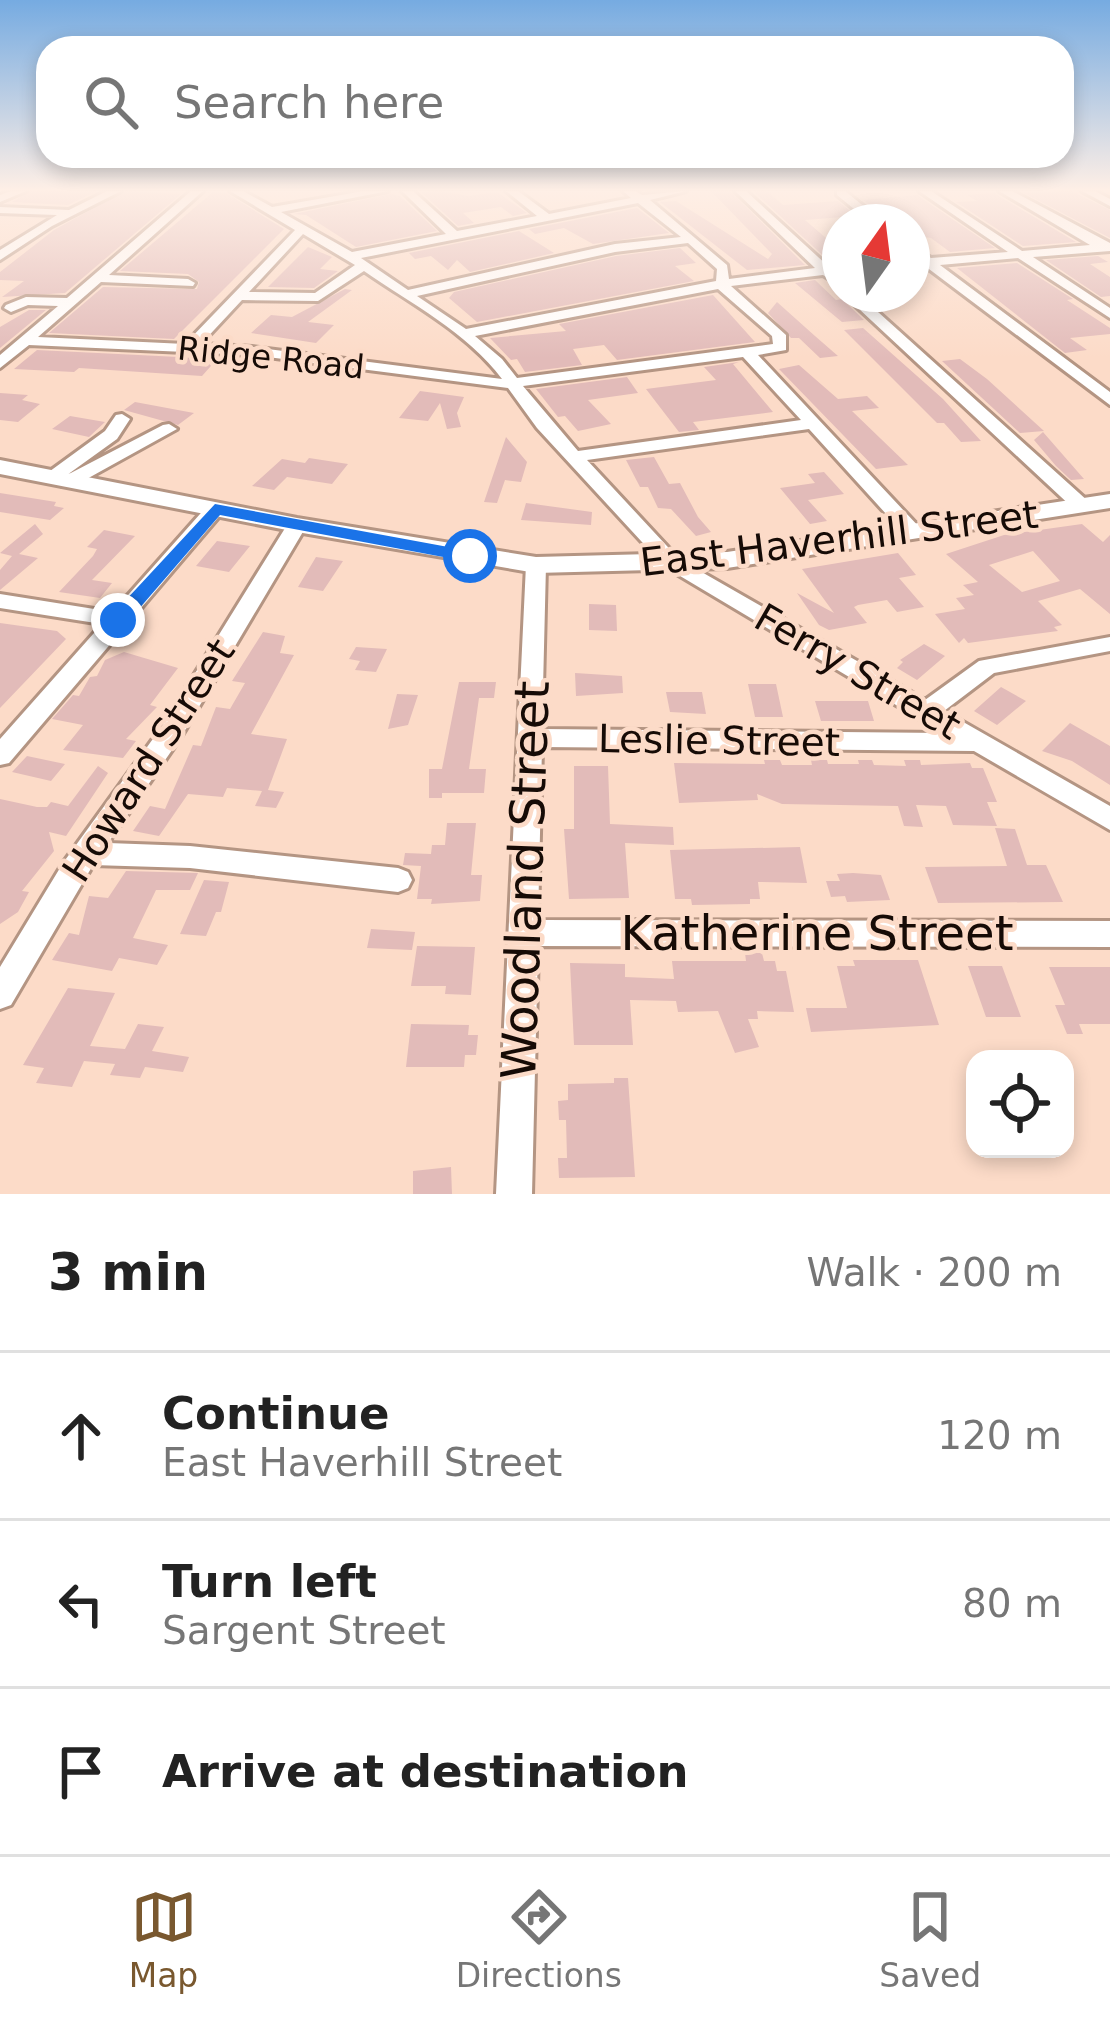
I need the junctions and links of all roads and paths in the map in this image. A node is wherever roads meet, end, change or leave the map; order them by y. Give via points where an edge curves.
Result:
1 (135, 247) edge
2 (286, 247) edge
3 (332, 247) edge
4 (410, 247) edge
5 (626, 247) edge
6 (700, 247) edge
7 (1010, 247) edge
8 (1108, 249) edge
9 (1021, 254) junction
10 (357, 261) junction
11 (930, 262) edge
12 (822, 271) edge
13 (930, 271) edge
14 (99, 278) junction
15 (188, 284) dead end
16 (722, 285) junction
17 (406, 294) junction
18 (239, 296) junction
19 (72, 302) junction
20 (11, 308) dead end
21 (870, 312) edge
22 (1110, 314) edge
23 (464, 334) junction
24 (26, 341) junction
25 (190, 347) junction
26 (748, 353) junction
27 (0, 363) edge
28 (514, 383) junction
29 (1110, 400) edge
30 (122, 419) dead end
31 (813, 423) junction
32 (169, 429) dead end
33 (574, 457) junction
34 (0, 467) edge
35 (60, 480) junction
36 (1110, 501) edge
37 (1082, 506) junction
38 (215, 509) junction
39 (297, 525) junction
40 (914, 533) junction
41 (672, 563) junction
42 (536, 565) junction
43 (0, 601) edge
44 (118, 620) junction
45 (1110, 644) edge
46 (927, 711) junction
47 (13, 724) edge
48 (530, 739) junction
49 (981, 742) junction
50 (0, 756) edge
51 (1110, 819) edge
52 (86, 853) junction
53 (398, 880) dead end
54 (523, 933) junction
55 (1110, 934) edge
56 (0, 995) edge
57 (514, 1194) edge

1 - 14 street
2 - 18 street
3 - 10 street, Ferry Street
4 - 10 street
5 - 17 street
6 - 16 street via 723,268
7 - 9 street
8 - 9 street
9 - 11 street
9 - 22 street
10 - 17 street, Ferry Street
10 - 18 street via 318,297
12 - 16 street
13 - 29 street
14 - 15 street
14 - 19 street
16 - 23 street
16 - 26 street, Ridge Road via 778,335 781,347
17 - 23 street, Ferry Street
18 - 25 street
19 - 20 street
19 - 24 street
21 - 37 street
23 - 28 street, Ferry Street
24 - 25 street, Ridge Road
24 - 27 street
25 - 28 street, Ridge Road
26 - 28 street, Ridge Road
26 - 31 street
28 - 33 street, Ferry Street
30 - 35 street
31 - 33 street
31 - 40 street
32 - 35 street
33 - 41 street, Ferry Street
34 - 35 main road, East Haverhill Street
35 - 38 main road, East Haverhill Street
36 - 37 main road, East Haverhill Street
37 - 40 main road, East Haverhill Street
38 - 39 main road, East Haverhill Street
38 - 44 street
39 - 42 main road, East Haverhill Street
39 - 52 street, Howard Street via 172,731
40 - 41 main road, East Haverhill Street
41 - 42 main road, East Haverhill Street
41 - 46 street, Ferry Street
42 - 48 street, Woodland Street
43 - 44 street
44 - 47 street
45 - 46 street via 987,666
46 - 49 street, Ferry Street
47 - 50 street
48 - 49 street, Leslie Street
48 - 54 street, Woodland Street
49 - 51 street, Ferry Street
52 - 53 street
52 - 56 street, Howard Street
54 - 55 street, Katherine Street
54 - 57 street, Woodland Street

